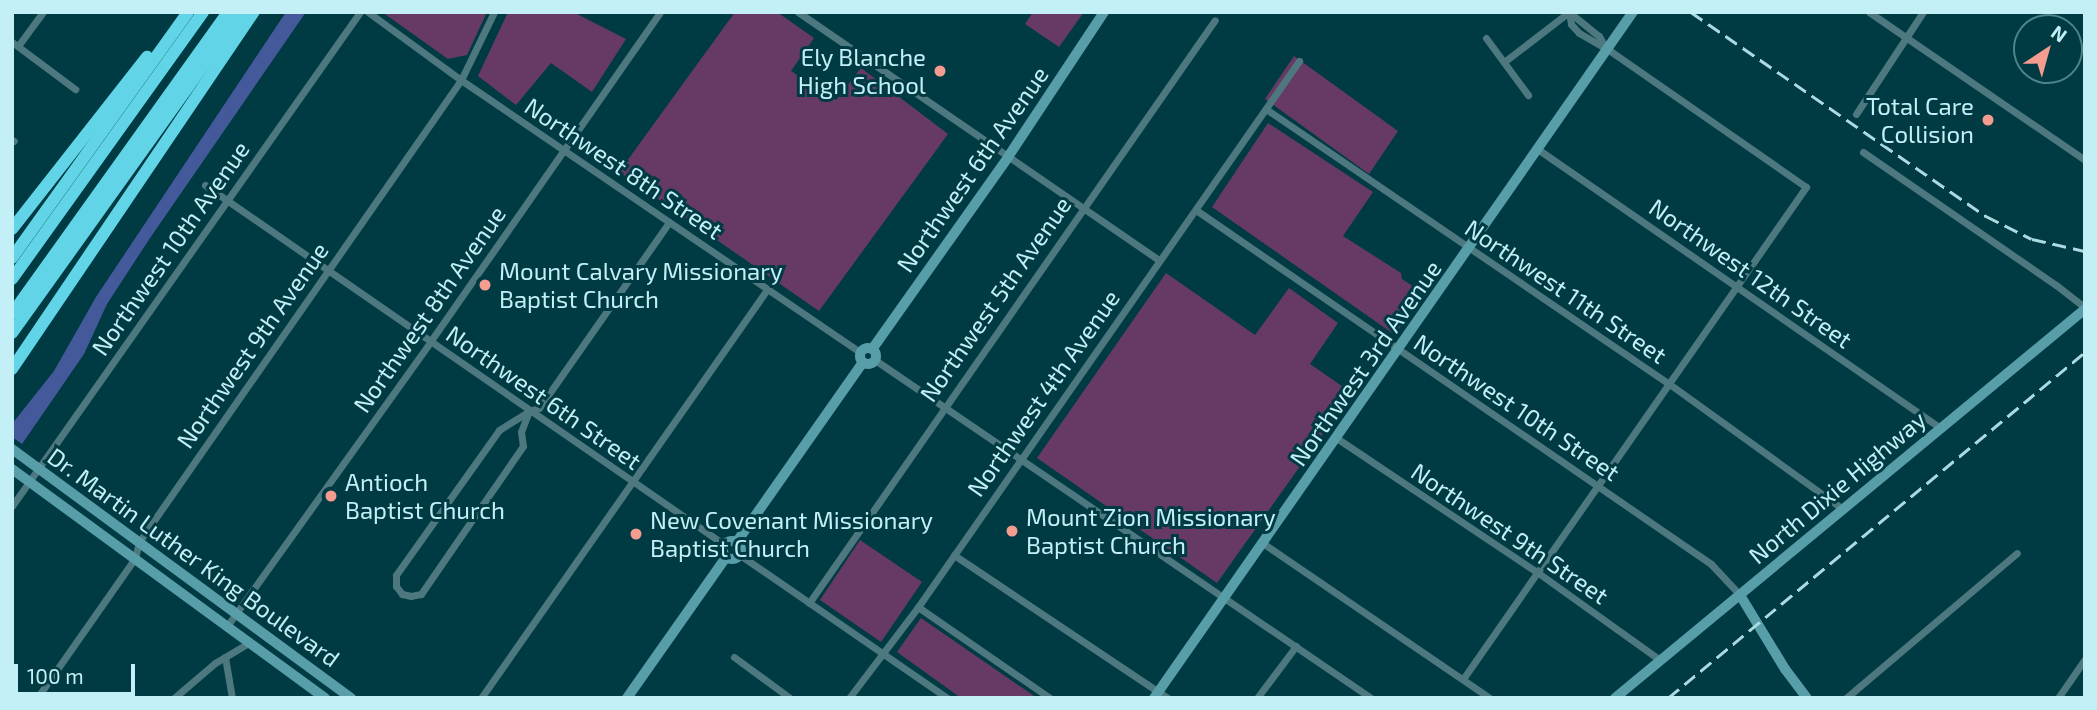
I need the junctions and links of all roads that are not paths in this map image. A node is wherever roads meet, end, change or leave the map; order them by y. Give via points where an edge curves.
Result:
1 (43, 12) edge
2 (187, 12) edge
3 (203, 12) edge
4 (228, 12) edge
5 (242, 12) edge
6 (254, 12) edge
7 (360, 12) edge
8 (368, 12) edge
9 (494, 12) edge
10 (660, 12) edge
11 (798, 12) edge
12 (1104, 12) edge
13 (1569, 12) edge
14 (1633, 12) edge
15 (1868, 12) edge
16 (1923, 12) edge
17 (1215, 20) dead end
18 (1486, 38) dead end
19 (1906, 38) junction
20 (15, 44) edge
21 (1607, 50) junction
22 (1299, 61) dead end
23 (1504, 62) junction
24 (461, 80) junction
25 (75, 89) dead end
26 (1528, 95) dead end
27 (1266, 108) junction
28 (1856, 114) dead end
29 (563, 149) junction
30 (1539, 150) junction
31 (1863, 152) dead end
32 (1008, 157) junction
33 (2085, 160) edge
34 (205, 185) dead end
35 (226, 199) junction
36 (1083, 207) junction
37 (1196, 210) junction
38 (669, 222) junction
39 (12, 229) edge
40 (1470, 250) junction
41 (12, 258) edge
42 (1159, 260) junction
43 (327, 270) junction
44 (12, 279) edge
45 (1737, 285) junction
46 (767, 289) junction
47 (2085, 309) edge
48 (12, 314) edge
49 (12, 333) edge
50 (30, 341) junction
51 (430, 342) junction
52 (873, 348) junction
53 (1399, 350) junction
54 (862, 357) junction
55 (875, 360) junction
56 (12, 363) edge
57 (12, 369) edge
58 (1668, 383) junction
59 (943, 407) junction
60 (529, 411) junction
61 (1940, 428) junction
62 (1338, 439) junction
63 (12, 449) edge
64 (1019, 460) junction
65 (12, 469) edge
66 (40, 470) junction
67 (30, 481) junction
68 (631, 481) junction
69 (1598, 485) junction
70 (12, 506) edge
71 (1843, 509) junction
72 (139, 542) junction
73 (736, 543) junction
74 (1264, 544) junction
75 (725, 545) junction
76 (2017, 554) dead end
77 (740, 555) junction
78 (954, 555) junction
79 (726, 557) junction
80 (135, 558) junction
81 (1537, 572) junction
82 (1740, 595) junction
83 (1226, 599) junction
84 (810, 603) junction
85 (918, 607) junction
86 (236, 614) junction
87 (227, 626) junction
88 (250, 642) junction
89 (1296, 646) junction
90 (883, 654) junction
91 (225, 657) junction
92 (734, 657) dead end
93 (2085, 659) edge
94 (1660, 660) junction
95 (1463, 679) junction
96 (338, 688) junction
97 (1155, 695) edge
98 (37, 698) edge
99 (174, 698) edge
100 (232, 698) edge
101 (325, 698) edge
102 (331, 698) edge
103 (351, 698) edge
104 (481, 698) edge
105 (627, 698) edge
106 (790, 698) edge
107 (849, 698) edge
108 (947, 698) edge
109 (1050, 698) edge
110 (1168, 698) edge
111 (1257, 698) edge
112 (1371, 698) edge
113 (1490, 698) edge
114 (1615, 698) edge
115 (1807, 698) edge
116 (1846, 698) edge
117 (2057, 698) edge

1 - 20 street
2 - 39 highway
2 - 41 highway
3 - 44 highway
4 - 48 highway
5 - 49 highway
6 - 50 highway
7 - 35 street, Northwest 10th Avenue
8 - 24 street, Northwest 8th Street
9 - 24 street, Northwest 9th Avenue
10 - 29 street, Northwest 8th Avenue
11 - 32 street
12 - 32 street, Northwest 6th Avenue
13 - 21 street via 1579,33
13 - 23 street
14 - 21 street, Northwest 3rd Avenue
15 - 19 street
16 - 19 street
17 - 36 street, Northwest 5th Avenue
18 - 23 street
19 - 28 street
19 - 33 street
20 - 25 street
21 - 30 street, Northwest 3rd Avenue
21 - 45 street via 1806,187
22 - 27 street, Northwest 4th Avenue
23 - 26 street
24 - 29 street, Northwest 8th Street
24 - 43 street, Northwest 9th Avenue
27 - 37 street, Northwest 4th Avenue
27 - 40 street, Northwest 11th Street
29 - 38 street, Northwest 8th Street
29 - 51 street, Northwest 8th Avenue
30 - 40 street, Northwest 3rd Avenue
30 - 45 street, Northwest 12th Street
31 - 47 street
32 - 36 street
32 - 52 street, Northwest 6th Avenue
34 - 35 street, Northwest 6th Street
35 - 43 street, Northwest 6th Street
35 - 66 street, Northwest 10th Avenue
36 - 42 street
36 - 59 street, Northwest 5th Avenue
37 - 42 street, Northwest 4th Avenue
37 - 53 street, Northwest 10th Street
38 - 46 street, Northwest 8th Street
38 - 60 street via 539,408
40 - 53 street, Northwest 3rd Avenue
40 - 58 street, Northwest 11th Street
42 - 64 street, Northwest 4th Avenue
43 - 51 street, Northwest 6th Street
43 - 72 street, Northwest 9th Avenue
45 - 58 street
45 - 61 street, Northwest 12th Street
46 - 54 street, Northwest 8th Street
46 - 68 street
47 - 61 street, North Dixie Highway
50 - 56 highway
50 - 57 highway
51 - 60 street, Northwest 6th Street
51 - 86 street, Northwest 8th Avenue
52 - 54 street via 864,348
52 - 55 street
53 - 62 street, Northwest 3rd Avenue
53 - 69 street, Northwest 10th Street
54 - 55 street via 871,364
54 - 73 street
55 - 59 street
58 - 69 street
58 - 71 street, Northwest 11th Street
59 - 64 street
59 - 84 street, Northwest 5th Avenue
60 - 60 street via 521,432 523,446 421,594 402,594 396,575 499,430
60 - 68 street, Northwest 6th Street
61 - 71 street, North Dixie Highway
62 - 74 street, Northwest 3rd Avenue
62 - 81 street, Northwest 9th Street
63 - 66 street, Dr. Martin Luther King Boulevard
64 - 78 street, Northwest 4th Avenue
64 - 83 street
65 - 67 street, Dr. Martin Luther King Boulevard
66 - 67 street, Northwest 10th Avenue
66 - 72 street, Dr. Martin Luther King Boulevard
67 - 70 street, Northwest 10th Avenue
67 - 80 street, Dr. Martin Luther King Boulevard
68 - 75 street, Northwest 6th Street
68 - 104 street
69 - 81 street
69 - 82 street, Northwest 10th Street via 1711,564
71 - 82 street, North Dixie Highway
72 - 80 street, Northwest 9th Avenue
72 - 86 street, Dr. Martin Luther King Boulevard
73 - 75 street
73 - 77 street
74 - 83 street, Northwest 3rd Avenue
74 - 95 street
75 - 79 street
76 - 116 street
77 - 79 street
77 - 84 street
78 - 85 street, Northwest 4th Avenue
78 - 97 street
79 - 105 street
80 - 87 street, Dr. Martin Luther King Boulevard
80 - 98 street, Northwest 9th Avenue
81 - 94 street, Northwest 9th Street
81 - 95 street
82 - 94 street, North Dixie Highway
82 - 115 street
83 - 89 street
83 - 97 street, Northwest 3rd Avenue
84 - 90 street
85 - 90 street, Northwest 4th Avenue
85 - 109 street
86 - 87 street, Northwest 8th Avenue
86 - 96 street, Dr. Martin Luther King Boulevard
87 - 88 street, Dr. Martin Luther King Boulevard
88 - 91 street
88 - 101 street, Dr. Martin Luther King Boulevard
89 - 111 street
89 - 112 street
90 - 107 street, Northwest 4th Avenue
90 - 108 street
91 - 99 street
91 - 100 street
92 - 106 street
93 - 117 street
94 - 114 street, North Dixie Highway
95 - 113 street
96 - 102 street
96 - 103 street, Dr. Martin Luther King Boulevard
97 - 110 street

